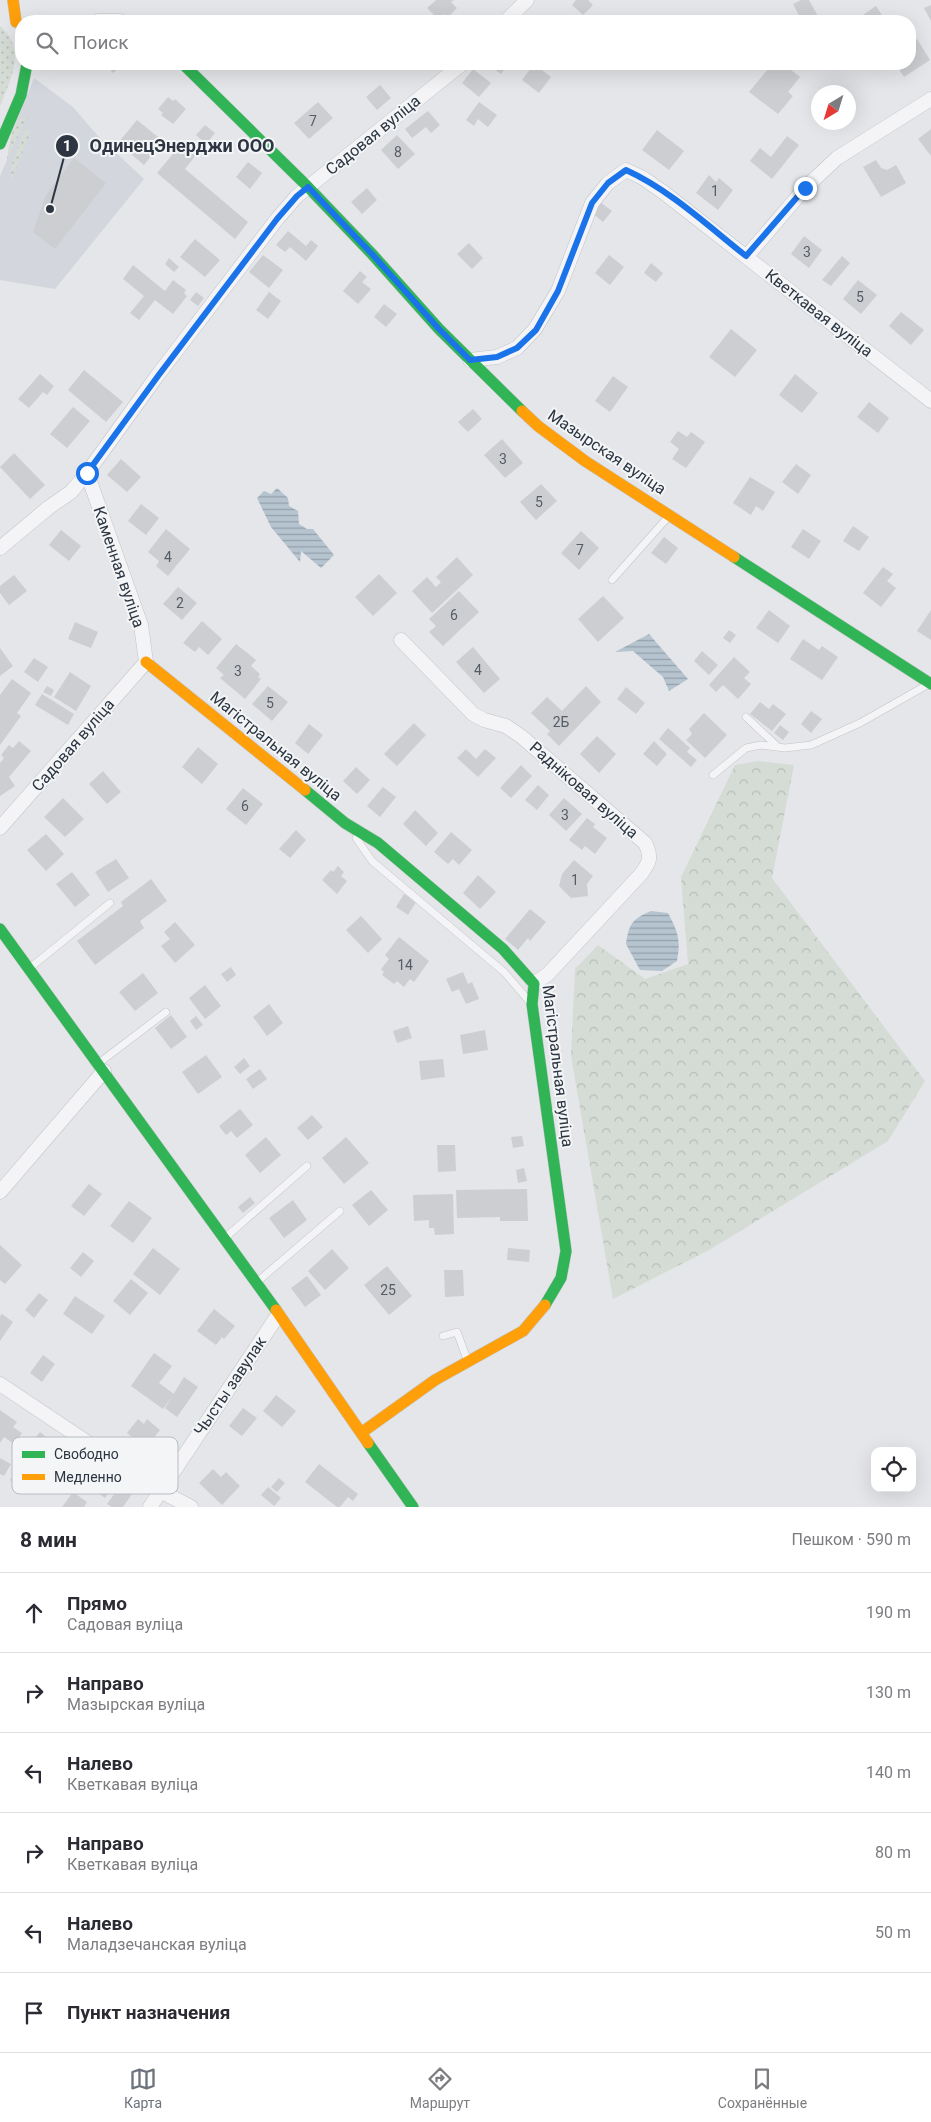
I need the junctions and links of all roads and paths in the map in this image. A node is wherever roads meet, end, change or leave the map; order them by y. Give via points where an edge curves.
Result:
1 (13, 0) edge
2 (527, 0) edge
3 (5, 13) dead end
4 (15, 15) edge
5 (512, 15) edge
6 (15, 21) edge
7 (27, 70) edge
8 (189, 70) edge
9 (454, 70) edge
10 (931, 99) edge
11 (0, 144) edge
12 (308, 187) junction
13 (746, 256) junction
14 (470, 360) junction
15 (931, 401) edge
16 (87, 473) junction
17 (670, 515) junction
18 (0, 548) edge
19 (612, 580) dead end
20 (400, 640) dead end
21 (146, 662) junction
22 (930, 684) edge
23 (746, 717) dead end
24 (778, 747) junction
25 (713, 775) dead end
26 (345, 823) junction
27 (0, 828) edge
28 (110, 903) dead end
29 (0, 929) edge
30 (28, 968) junction
31 (534, 984) junction
32 (532, 1004) junction
33 (166, 1012) dead end
34 (102, 1067) junction
35 (307, 1166) dead end
36 (0, 1192) edge
37 (340, 1211) dead end
38 (225, 1238) junction
39 (256, 1283) junction
40 (278, 1315) junction
41 (443, 1336) dead end
42 (468, 1361) junction
43 (0, 1385) edge
44 (361, 1432) junction
45 (78, 1437) edge
46 (178, 1464) edge
47 (158, 1494) edge
48 (166, 1494) edge
49 (150, 1507) edge
50 (191, 1507) edge
51 (413, 1507) edge

1 - 4 main road
2 - 5 street
3 - 6 main road
7 - 11 main road
8 - 12 main road, Мазырская вуліца
9 - 12 street, Садовая вуліца
10 - 13 street via 837,158 805,188
12 - 14 main road, Мазырская вуліца
12 - 16 street, Садовая вуліца via 277,219
13 - 14 street, Кветкавая вуліца via 663,192 626,170 608,183 592,203 558,291 536,330 517,348 497,357
13 - 15 street, Кветкавая вуліца
14 - 17 main road, Мазырская вуліца via 538,426 585,461
16 - 18 street, Садовая вуліца via 71,492
16 - 21 street, Каменная вуліца via 141,625
17 - 19 lane
17 - 22 main road, Мазырская вуліца
20 - 31 street, Радніковая вуліца via 473,714 506,726 522,737 645,843 650,854 650,862 641,874 548,974
21 - 26 main road, Магістральная вуліца
21 - 27 street, Садовая вуліца
22 - 24 lane via 860,723 811,745
23 - 24 lane
24 - 25 lane via 761,745 746,748
26 - 31 main road, Магістральная вуліца via 378,843 503,949
26 - 32 lane via 372,861 504,972
28 - 30 lane
29 - 30 main road
30 - 34 main road
31 - 32 main road, Магістральная вуліца
32 - 42 main road, Магістральная вуліца via 566,1251 561,1278 537,1317 523,1331
33 - 34 lane
34 - 36 street
34 - 38 main road
35 - 38 lane
37 - 39 lane
38 - 39 main road
39 - 40 main road
40 - 44 main road
40 - 46 street, Чысты завулак
41 - 42 lane via 457,1332
42 - 44 main road, Магістральная вуліца via 434,1380
43 - 45 street
44 - 51 main road
47 - 49 street, Чысты завулак
48 - 50 street

